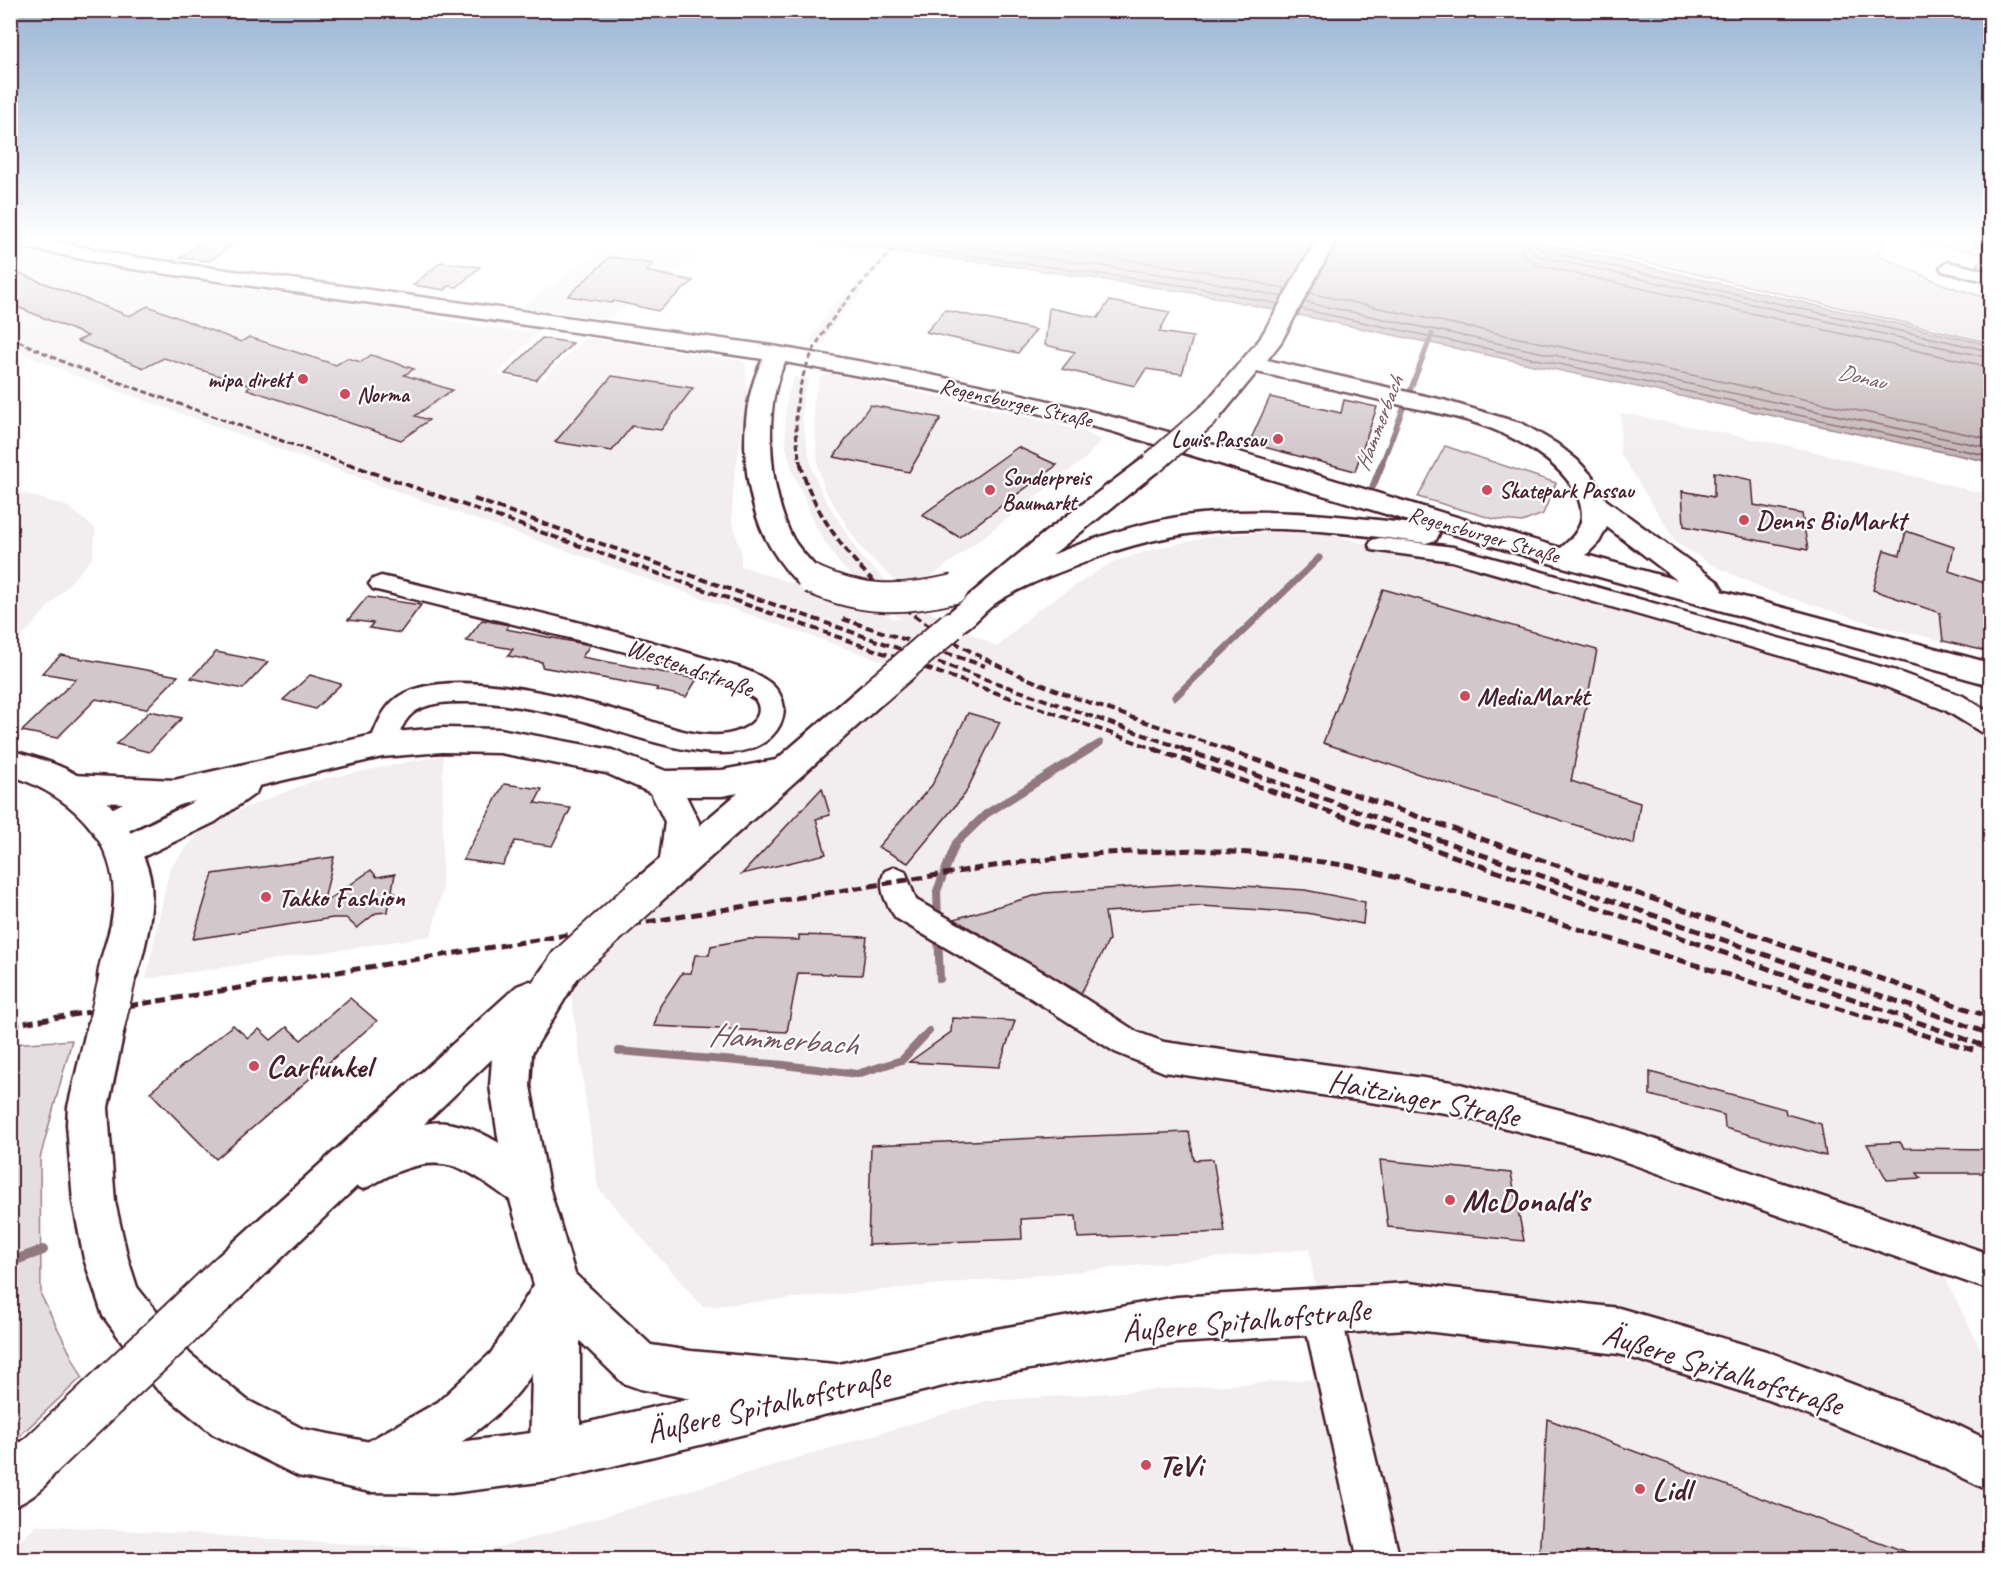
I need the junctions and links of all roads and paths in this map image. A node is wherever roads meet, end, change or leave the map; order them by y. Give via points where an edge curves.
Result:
1 (489, 313) edge
2 (1286, 313) edge
3 (1270, 342) junction
4 (777, 354) junction
5 (1253, 364) junction
6 (1335, 382) junction
7 (1210, 413) junction
8 (1595, 505) junction
9 (1054, 539) junction
10 (1517, 544) junction
11 (1380, 545) dead end
12 (1566, 559) junction
13 (381, 584) dead end
14 (986, 596) junction
15 (1728, 602) junction
16 (1990, 674) edge
17 (1990, 725) edge
18 (382, 745) junction
19 (10, 762) edge
20 (787, 771) junction
21 (258, 774) junction
22 (663, 784) junction
23 (72, 789) junction
24 (174, 793) junction
25 (116, 840) junction
26 (677, 864) junction
27 (895, 879) dead end
28 (567, 964) junction
29 (330, 1186) junction
30 (528, 1187) junction
31 (1990, 1272) edge
32 (557, 1288) junction
33 (1321, 1311) junction
34 (835, 1388) junction
35 (555, 1455) junction
36 (369, 1467) junction
37 (1990, 1467) edge
38 (23, 1471) edge
39 (1379, 1560) edge

1 - 4 main road, Regensburger Straße
2 - 3 main road
3 - 5 main road
3 - 6 main road via 1295,361
4 - 9 main road, bridge via 764,382 758,416 768,507 790,556 811,579 849,595 876,599 925,596 983,577
4 - 10 main road, Regensburger Straße via 950,386 1119,426
5 - 6 main road
5 - 7 main road
6 - 7 main road via 1282,384 1248,392
6 - 8 main road via 1443,406 1514,429 1568,465
7 - 9 main road, bridge
8 - 12 main road via 1591,536
8 - 15 main road
9 - 14 main road
10 - 12 main road, Regensburger Straße
10 - 14 main road via 1326,521 1260,519 1201,523 1150,531 1115,542 1048,566
11 - 17 street, Regensburger Straße via 1453,554 1887,677 1954,703
12 - 15 main road, Regensburger Straße
13 - 18 street, Westendstraße via 675,656 747,681 759,688 772,706 771,718 759,732 728,743 711,744 684,741 615,719 529,699 456,692 430,694 405,705 391,721
14 - 20 main road, bridge
15 - 16 main road, Regensburger Straße
18 - 21 main road
18 - 22 main road via 500,741 612,762
19 - 23 main road
20 - 22 main road via 722,783
20 - 26 main road
21 - 24 main road
21 - 25 main road via 203,813
22 - 26 main road via 682,822
23 - 24 main road
23 - 25 main road, Äußere Spitalhofstraße
24 - 25 main road
25 - 36 main road, Äußere Spitalhofstraße, bridge via 133,883 129,925 88,1107 88,1124 94,1202 106,1260 120,1300 173,1371 230,1417 298,1452
26 - 28 main road, bridge
27 - 31 street, Haitzinger Straße via 899,899 906,909 1126,1042 1164,1057 1452,1098 1595,1135
28 - 29 main road
28 - 30 main road via 512,1052 510,1086
29 - 30 main road via 397,1150 432,1142 471,1149
29 - 38 main road, bridge
30 - 32 main road
32 - 34 main road via 640,1366 691,1376
32 - 35 main road
32 - 36 main road via 508,1370 455,1419
33 - 34 main road, Äußere Spitalhofstraße via 1177,1320 968,1356
33 - 37 main road, Äußere Spitalhofstraße via 1408,1306 1619,1331 1766,1375 1952,1446
33 - 39 street
34 - 35 main road, Äußere Spitalhofstraße
35 - 36 main road, Äußere Spitalhofstraße via 451,1468

